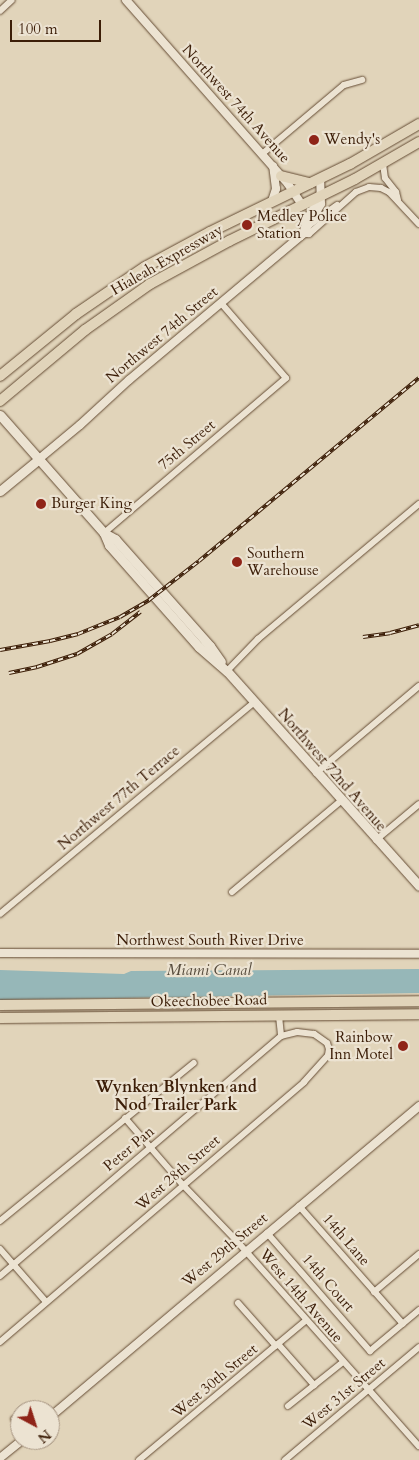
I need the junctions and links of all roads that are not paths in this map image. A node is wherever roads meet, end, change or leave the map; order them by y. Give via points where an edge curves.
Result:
1 (126, 0) edge
2 (8, 2) edge
3 (0, 11) edge
4 (362, 80) dead end
5 (419, 124) edge
6 (419, 142) edge
7 (262, 154) junction
8 (383, 164) junction
9 (273, 166) junction
10 (281, 176) junction
11 (315, 182) junction
12 (294, 191) junction
13 (320, 197) junction
14 (272, 201) junction
15 (398, 201) junction
16 (342, 203) junction
17 (302, 205) junction
18 (312, 224) junction
19 (419, 224) edge
20 (304, 232) junction
21 (221, 303) junction
22 (0, 376) edge
23 (0, 401) edge
24 (0, 415) edge
25 (39, 459) junction
26 (0, 491) edge
27 (419, 504) edge
28 (104, 533) junction
29 (226, 671) junction
30 (419, 686) edge
31 (254, 702) junction
32 (316, 773) junction
33 (341, 801) junction
34 (419, 804) edge
35 (376, 840) junction
36 (419, 886) edge
37 (232, 892) dead end
38 (0, 914) edge
39 (0, 953) edge
40 (419, 954) edge
41 (419, 1001) edge
42 (0, 1005) edge
43 (419, 1014) edge
44 (279, 1016) junction
45 (0, 1018) edge
46 (280, 1036) junction
47 (194, 1063) dead end
48 (419, 1106) edge
49 (125, 1118) junction
50 (151, 1147) junction
51 (182, 1184) junction
52 (299, 1206) junction
53 (0, 1221) edge
54 (267, 1233) junction
55 (0, 1249) edge
56 (245, 1251) junction
57 (419, 1254) edge
58 (14, 1264) junction
59 (0, 1276) edge
60 (374, 1292) junction
61 (46, 1302) junction
62 (238, 1303) dead end
63 (419, 1310) edge
64 (305, 1321) junction
65 (402, 1324) junction
66 (0, 1342) edge
67 (277, 1345) junction
68 (419, 1347) edge
69 (343, 1362) junction
70 (314, 1385) junction
71 (369, 1390) junction
72 (288, 1406) dead end
73 (60, 1408) edge
74 (419, 1446) edge
75 (10, 1450) edge
76 (0, 1458) edge
77 (139, 1460) edge
78 (285, 1460) edge

1 - 7 street, Northwest 74th Avenue
2 - 3 street
4 - 7 street via 344,85
5 - 11 main road, Hialeah Expressway
6 - 8 main road, Hialeah Expressway
7 - 9 street, Northwest 74th Avenue
8 - 13 main road, Hialeah Expressway
8 - 15 street via 385,178 396,192
9 - 10 street, Northwest 74th Avenue
9 - 14 street via 276,188
10 - 11 main road
10 - 12 street, Northwest 74th Avenue
11 - 12 main road, Hialeah Expressway
11 - 13 street
12 - 14 main road, Hialeah Expressway
12 - 17 street, Northwest 74th Avenue
13 - 17 main road, Hialeah Expressway
13 - 18 street via 321,204
13 - 20 street
14 - 22 main road, Hialeah Expressway via 190,242 128,279 67,321
15 - 16 street, Northwest 74th Street via 388,191 374,187 362,189
15 - 19 street
16 - 18 street, Northwest 74th Street
16 - 20 street, Northwest 74th Street via 309,234
17 - 23 main road, Hialeah Expressway via 150,284 85,330
18 - 20 street
20 - 21 street, Northwest 74th Street
21 - 25 street, Northwest 74th Street
21 - 28 street, 75th Street via 286,378
24 - 25 main road, Northwest 72nd Avenue
25 - 26 main road, Northwest 74th Street
25 - 28 main road, Northwest 72nd Avenue
27 - 29 street via 258,639
28 - 29 main road, Northwest 72nd Avenue via 115,539 151,578 210,646
29 - 31 main road, Northwest 72nd Avenue
30 - 32 street
31 - 32 main road, Northwest 72nd Avenue
31 - 38 street, Northwest 77th Terrace
32 - 33 main road, Northwest 72nd Avenue
33 - 35 main road, Northwest 72nd Avenue
33 - 37 street
34 - 35 street
35 - 36 main road, Northwest 72nd Avenue
39 - 40 street, Northwest South River Drive
41 - 42 main road, Okeechobee Road
43 - 44 main road, Okeechobee Road
44 - 45 main road, Okeechobee Road
44 - 46 street
46 - 50 street, Peter Pan
46 - 51 street, West 28th Street via 304,1031 320,1038 330,1049 304,1082
47 - 49 street
48 - 52 street, West 29th Street
49 - 50 street, West 14th Avenue
49 - 53 street
50 - 51 street, West 14th Avenue
50 - 58 street, Peter Pan
51 - 56 street, West 14th Avenue
51 - 61 street, West 28th Street
52 - 54 street, West 29th Street
52 - 60 street, 14th Lane
54 - 56 street, West 29th Street
54 - 65 street, 14th Court via 370,1351
55 - 58 street
56 - 64 street, West 14th Avenue
56 - 73 street, West 29th Street
57 - 60 street
58 - 59 street, Peter Pan
58 - 61 street
60 - 65 street, 14th Lane
61 - 66 street, West 28th Street
62 - 67 street
63 - 65 street
64 - 67 street, West 30th Street
64 - 69 street, West 14th Avenue
67 - 70 street
67 - 77 street, West 30th Street
68 - 71 street, West 31st Street
69 - 70 street
69 - 71 street, West 14th Avenue
70 - 72 street
71 - 74 street, West 14th Avenue
71 - 78 street, West 31st Street
75 - 76 street

